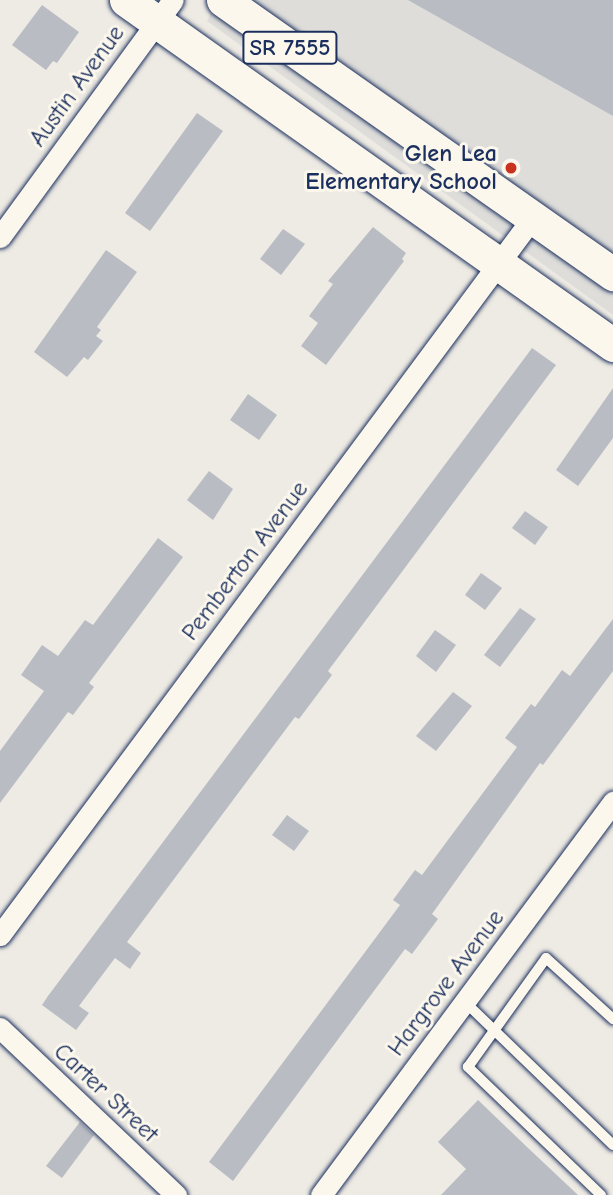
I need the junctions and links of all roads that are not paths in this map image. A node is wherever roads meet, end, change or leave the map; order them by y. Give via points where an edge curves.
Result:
1 (126, 0) edge
2 (223, 0) edge
3 (165, 11) edge
4 (533, 217) junction
5 (0, 237) edge
6 (498, 264) junction
7 (613, 274) edge
8 (613, 345) edge
9 (613, 802) edge
10 (0, 935) edge
11 (465, 1002) junction
12 (613, 1019) edge
13 (0, 1028) edge
14 (495, 1031) junction
15 (613, 1145) edge
16 (176, 1195) edge
17 (321, 1195) edge
18 (601, 1195) edge

1 - 3 main road, SR 7555
2 - 4 main road, SR 7555
3 - 5 street, Austin Avenue
3 - 6 main road, SR 7555
4 - 6 street, Pemberton Avenue
4 - 7 main road, SR 7555
6 - 8 main road, SR 7555
6 - 10 street, Pemberton Avenue
9 - 11 street, Hargrove Avenue
11 - 14 lane
11 - 17 street, Hargrove Avenue
12 - 14 lane via 546,958
13 - 16 street, Carter Street
14 - 15 lane
14 - 18 lane via 468,1066

